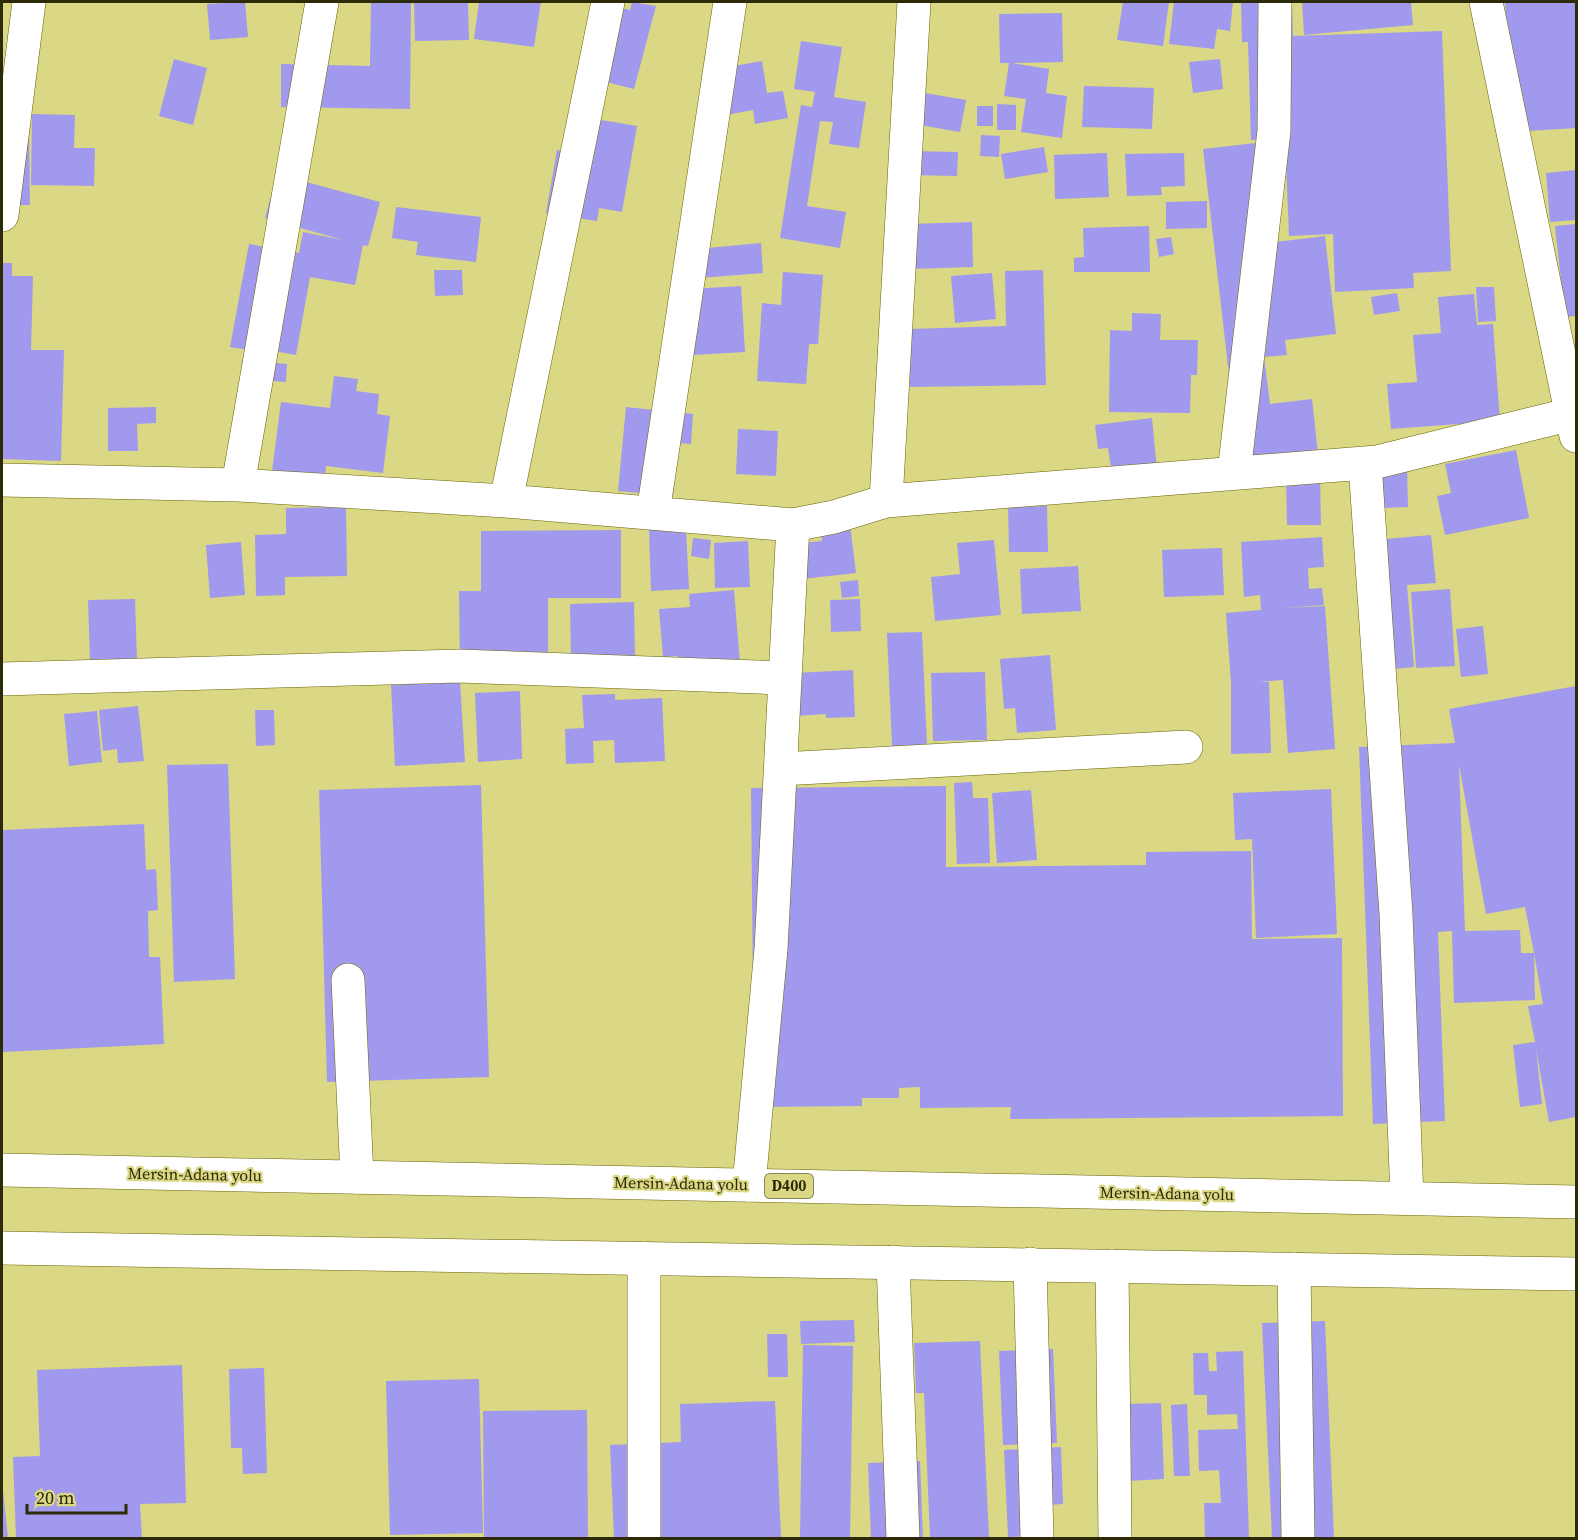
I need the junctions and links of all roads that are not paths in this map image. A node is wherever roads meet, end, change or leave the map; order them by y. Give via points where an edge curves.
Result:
1 (29, 2) edge
2 (322, 2) edge
3 (608, 2) edge
4 (730, 2) edge
5 (914, 2) edge
6 (1275, 2) edge
7 (1486, 2) edge
8 (2, 215) edge
9 (1566, 336) edge
10 (1574, 425) edge
11 (1365, 464) junction
12 (1234, 473) junction
13 (2, 480) edge
14 (238, 485) junction
15 (506, 501) junction
16 (886, 501) junction
17 (653, 513) junction
18 (794, 525) junction
19 (2, 678) edge
20 (785, 678) junction
21 (1185, 747) dead end
22 (781, 770) junction
23 (348, 980) dead end
24 (2, 1170) edge
25 (357, 1177) junction
26 (749, 1185) junction
27 (1407, 1198) junction
28 (1576, 1202) edge
29 (2, 1248) edge
30 (644, 1258) junction
31 (893, 1262) junction
32 (1030, 1264) junction
33 (1112, 1266) junction
34 (1294, 1269) junction
35 (1576, 1274) edge
36 (644, 1539) edge
37 (903, 1539) edge
38 (1037, 1539) edge
39 (1115, 1539) edge
40 (1298, 1539) edge

1 - 8 main road
2 - 14 main road
3 - 15 main road
4 - 17 main road
5 - 16 main road
6 - 12 main road via 1274,131
7 - 9 main road
9 - 10 main road
10 - 11 main road
11 - 12 main road
11 - 27 main road via 1396,914
12 - 16 main road
13 - 14 main road
14 - 15 main road
15 - 17 main road
16 - 18 main road
17 - 18 main road
18 - 20 main road
19 - 20 main road via 459,666
20 - 22 main road
21 - 22 main road
22 - 26 main road via 771,949
23 - 25 main road
24 - 25 main road, Mersin-Adana yolu / D400
25 - 26 main road, Mersin-Adana yolu / D400
26 - 27 main road, Mersin-Adana yolu / D400
27 - 28 main road, Mersin-Adana yolu / D400
29 - 30 main road
30 - 31 main road
30 - 36 main road
31 - 32 main road
31 - 37 main road
32 - 33 main road
32 - 38 main road
33 - 34 main road
33 - 39 main road
34 - 35 main road
34 - 40 main road

